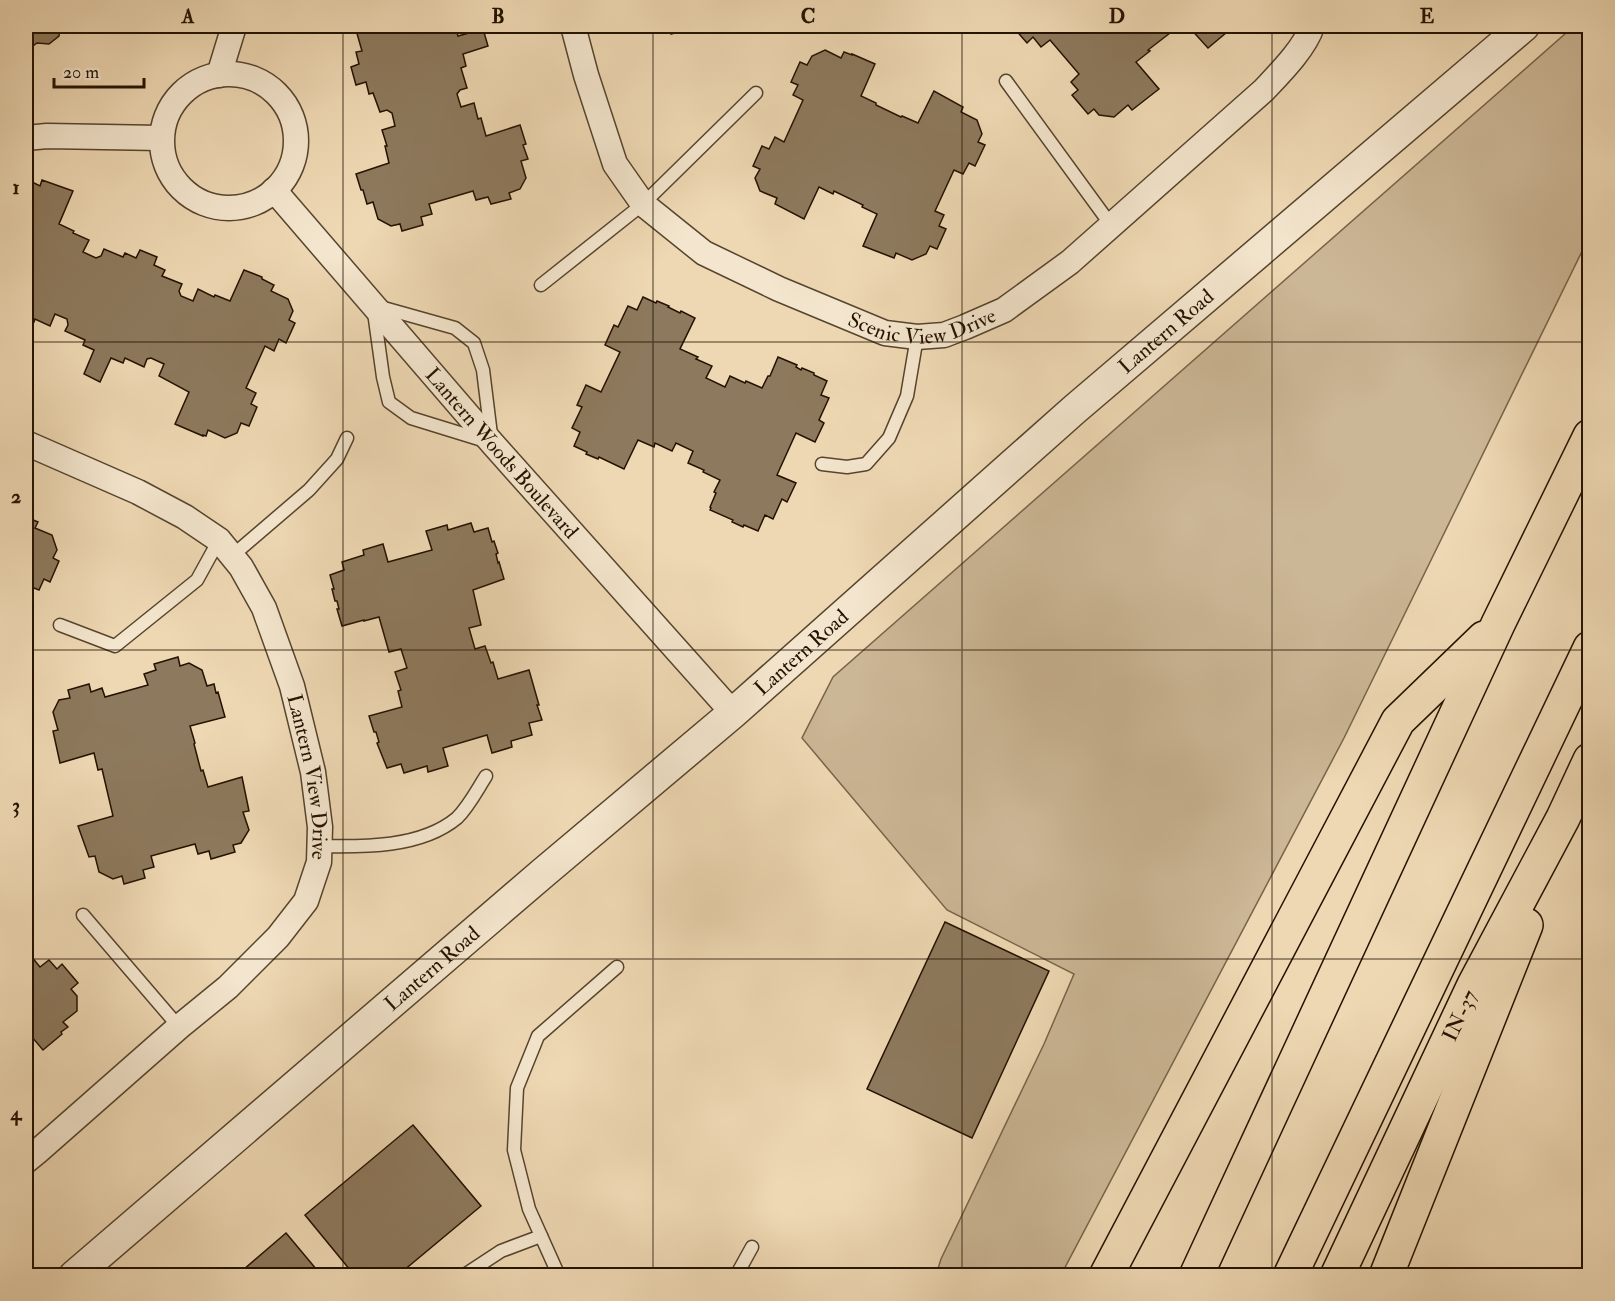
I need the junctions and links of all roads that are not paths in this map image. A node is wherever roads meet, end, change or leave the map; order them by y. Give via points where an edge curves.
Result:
1 (234, 26) edge
2 (573, 26) edge
3 (1312, 26) edge
4 (1524, 26) edge
5 (219, 75) junction
6 (1006, 81) dead end
7 (756, 93) dead end
8 (26, 138) edge
9 (161, 138) junction
10 (274, 190) junction
11 (643, 204) junction
12 (1111, 225) junction
13 (541, 285) dead end
14 (373, 305) junction
15 (917, 337) junction
16 (1590, 436) edge
17 (347, 438) dead end
18 (26, 443) edge
19 (492, 443) junction
20 (822, 464) dead end
21 (226, 548) junction
22 (1498, 624) junction
23 (60, 625) dead end
24 (1590, 648) edge
25 (734, 713) junction
26 (1590, 760) edge
27 (486, 776) dead end
28 (1563, 818) junction
29 (319, 846) junction
30 (83, 915) dead end
31 (617, 967) dead end
32 (179, 1027) junction
33 (26, 1161) edge
34 (541, 1236) junction
35 (752, 1247) dead end
36 (74, 1275) edge
37 (463, 1275) edge
38 (559, 1275) edge
39 (736, 1275) edge
40 (1106, 1275) edge
41 (1196, 1275) edge
42 (1290, 1275) edge
43 (1337, 1275) edge
44 (1386, 1275) edge

1 - 5 street
2 - 11 street, Scenic View Drive via 615,164
3 - 12 street, Scenic View Drive via 1287,65 1264,90
4 - 25 street, Lantern Road via 1075,410
5 - 9 street via 197,82 179,96 166,116
5 - 10 street via 240,75 260,82 277,94 289,112 295,132 295,153 288,173
6 - 12 lane
7 - 11 lane
8 - 9 street
9 - 10 street via 171,176 200,202 219,208 240,207
10 - 14 street, Lantern Woods Boulevard
11 - 13 lane
11 - 15 street, Scenic View Drive via 704,253 885,333
12 - 15 street, Scenic View Drive via 1070,262 1004,310 944,334
14 - 19 street, Lantern Woods Boulevard
14 - 19 lane via 389,402 411,418
14 - 19 lane via 455,328 474,343 483,370
15 - 20 lane via 907,396 889,438 866,464
16 - 22 highway
17 - 21 lane via 337,459 309,490
18 - 21 street, Lantern View Drive via 138,492 185,517
19 - 25 street, Lantern Woods Boulevard
21 - 23 lane via 197,580 115,646
21 - 29 street, Lantern View Drive via 264,608 292,686 313,772
22 - 40 highway via 1398,721
22 - 41 highway
24 - 42 highway
25 - 36 street, Lantern Road
26 - 28 highway, IN-37
27 - 29 lane via 466,808 436,832 382,845
28 - 43 highway, IN-37 via 1474,985
28 - 44 highway via 1517,949
29 - 32 street, Lantern View Drive via 319,862 306,901 278,937 228,987
30 - 32 lane
31 - 34 lane via 538,1036 517,1088 514,1150 529,1209
32 - 33 street, Lantern View Drive
34 - 37 lane via 501,1251
34 - 38 lane
35 - 39 lane

